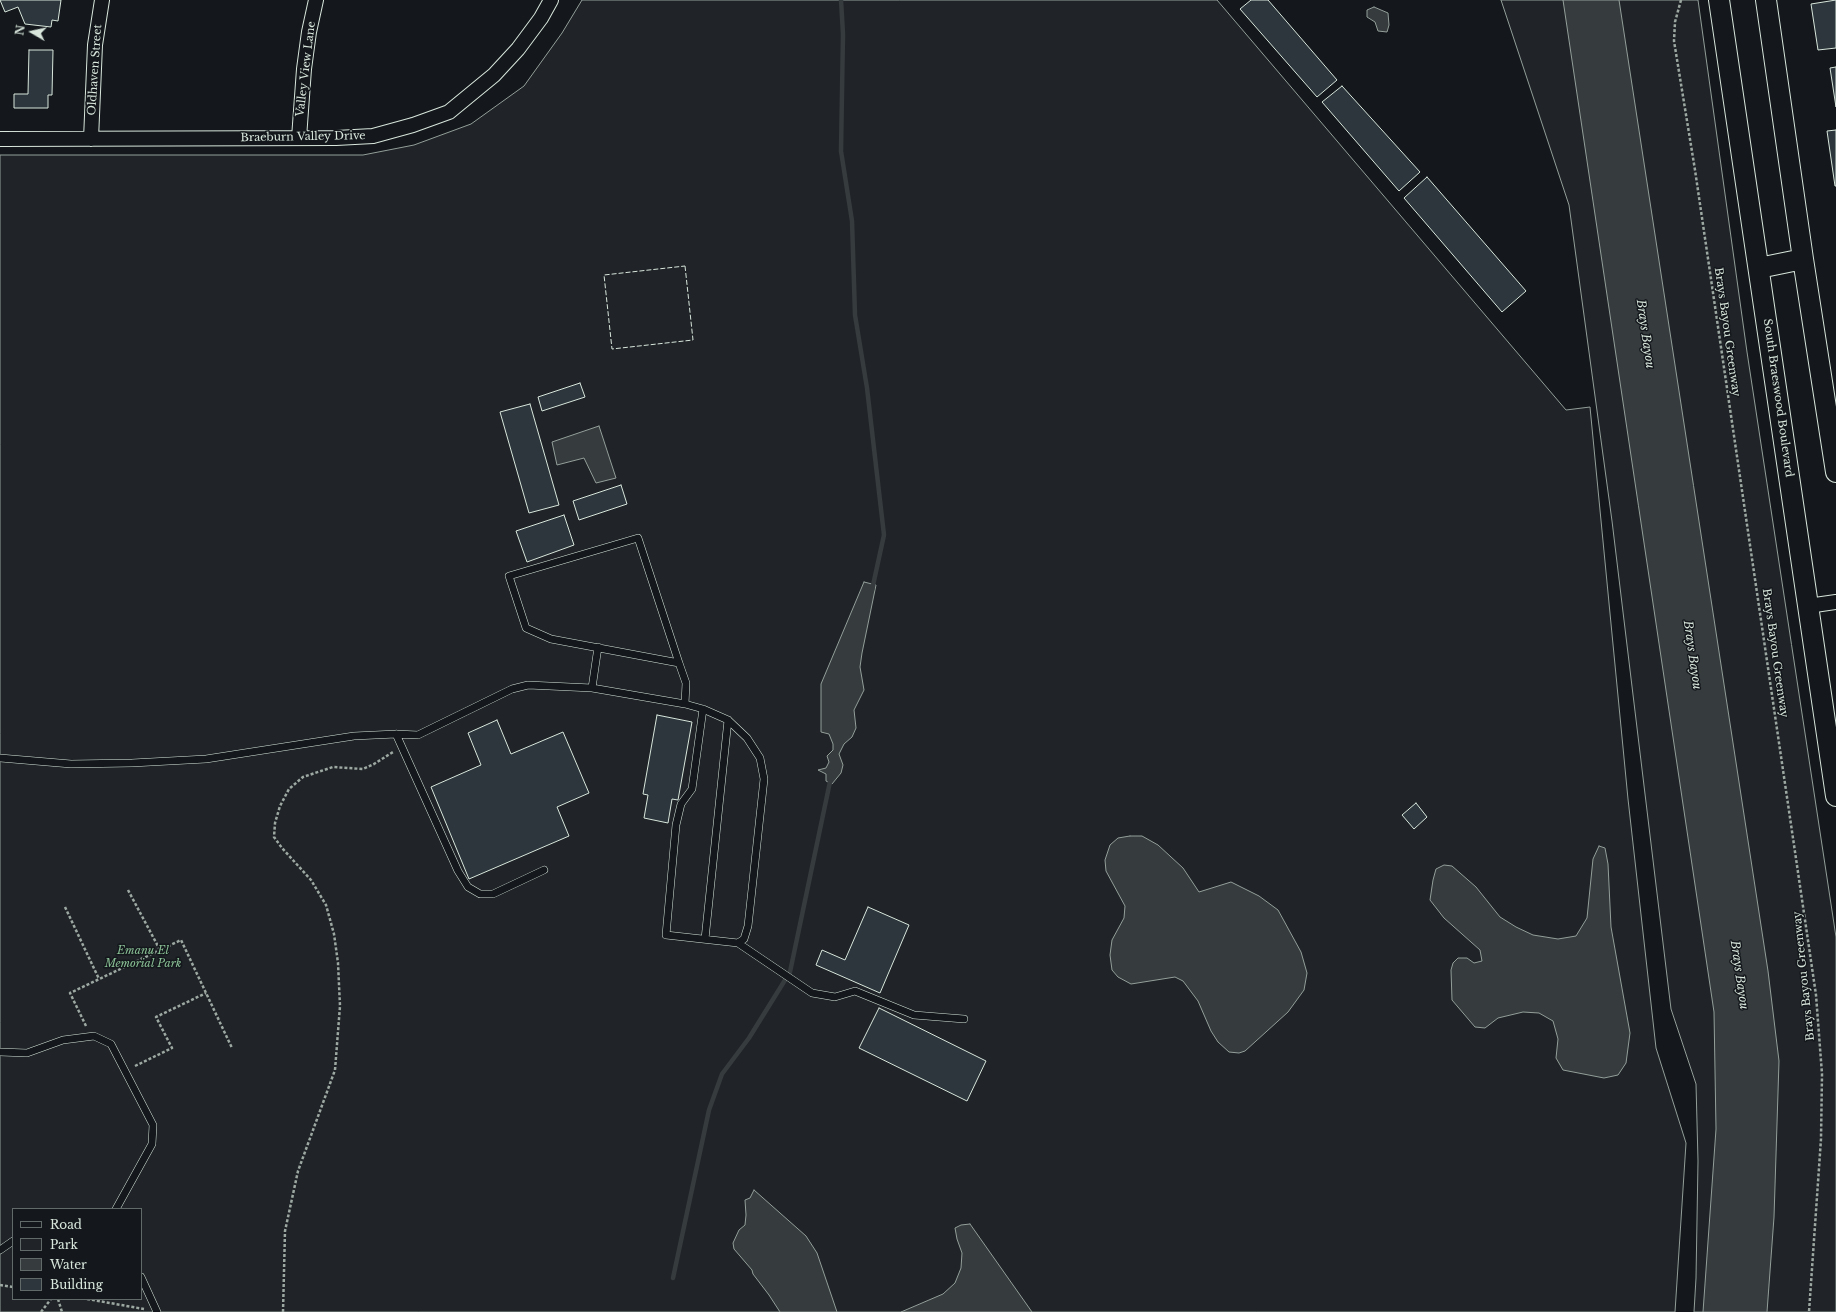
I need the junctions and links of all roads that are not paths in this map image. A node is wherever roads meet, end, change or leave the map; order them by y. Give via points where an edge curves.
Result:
1 (102, 0) edge
2 (316, 0) edge
3 (551, 0) edge
4 (1719, 0) edge
5 (1766, 0) edge
6 (299, 138) junction
7 (0, 139) edge
8 (91, 139) junction
9 (1803, 259) junction
10 (1759, 268) junction
11 (1836, 472) edge
12 (1836, 602) edge
13 (1808, 606) junction
14 (598, 647) junction
15 (679, 663) junction
16 (592, 688) junction
17 (685, 704) junction
18 (703, 709) junction
19 (728, 720) junction
20 (396, 734) junction
21 (0, 758) edge
22 (1836, 796) edge
23 (544, 870) dead end
24 (705, 939) junction
25 (738, 943) junction
26 (964, 1020) dead end
27 (0, 1052) edge
28 (117, 1208) edge
29 (12, 1243) edge
30 (0, 1250) edge
31 (142, 1279) edge
32 (156, 1312) edge

1 - 8 street, Oldhaven Street via 95,45
2 - 6 street, Valley View Lane via 304,69
3 - 6 street, Braeburn Valley Drive via 518,49 494,75 449,112 373,136
4 - 10 main road, South Braeswood Boulevard
5 - 9 main road
6 - 8 street, Braeburn Valley Drive
7 - 8 street, Braeburn Valley Drive
9 - 10 main road
9 - 11 main road
10 - 13 main road, South Braeswood Boulevard
12 - 13 street
13 - 22 main road, South Braeswood Boulevard
14 - 15 lane
14 - 15 lane via 551,639 526,628 509,576 638,538
14 - 16 lane
15 - 17 lane via 686,683
16 - 17 lane
16 - 20 lane via 528,685 512,689 418,736
17 - 18 lane
18 - 19 lane
18 - 24 lane via 692,789 682,804 676,825 666,935
19 - 24 lane
19 - 25 lane via 747,738 760,758 764,779 748,926 744,939
20 - 21 lane via 354,736 199,759 71,764
20 - 23 lane via 468,888 480,894 493,894
24 - 25 lane
25 - 26 lane via 812,993 835,997 855,991 914,1015
27 - 28 lane via 27,1053 63,1040 91,1036 112,1044 153,1125 152,1144
29 - 30 lane
31 - 32 lane

